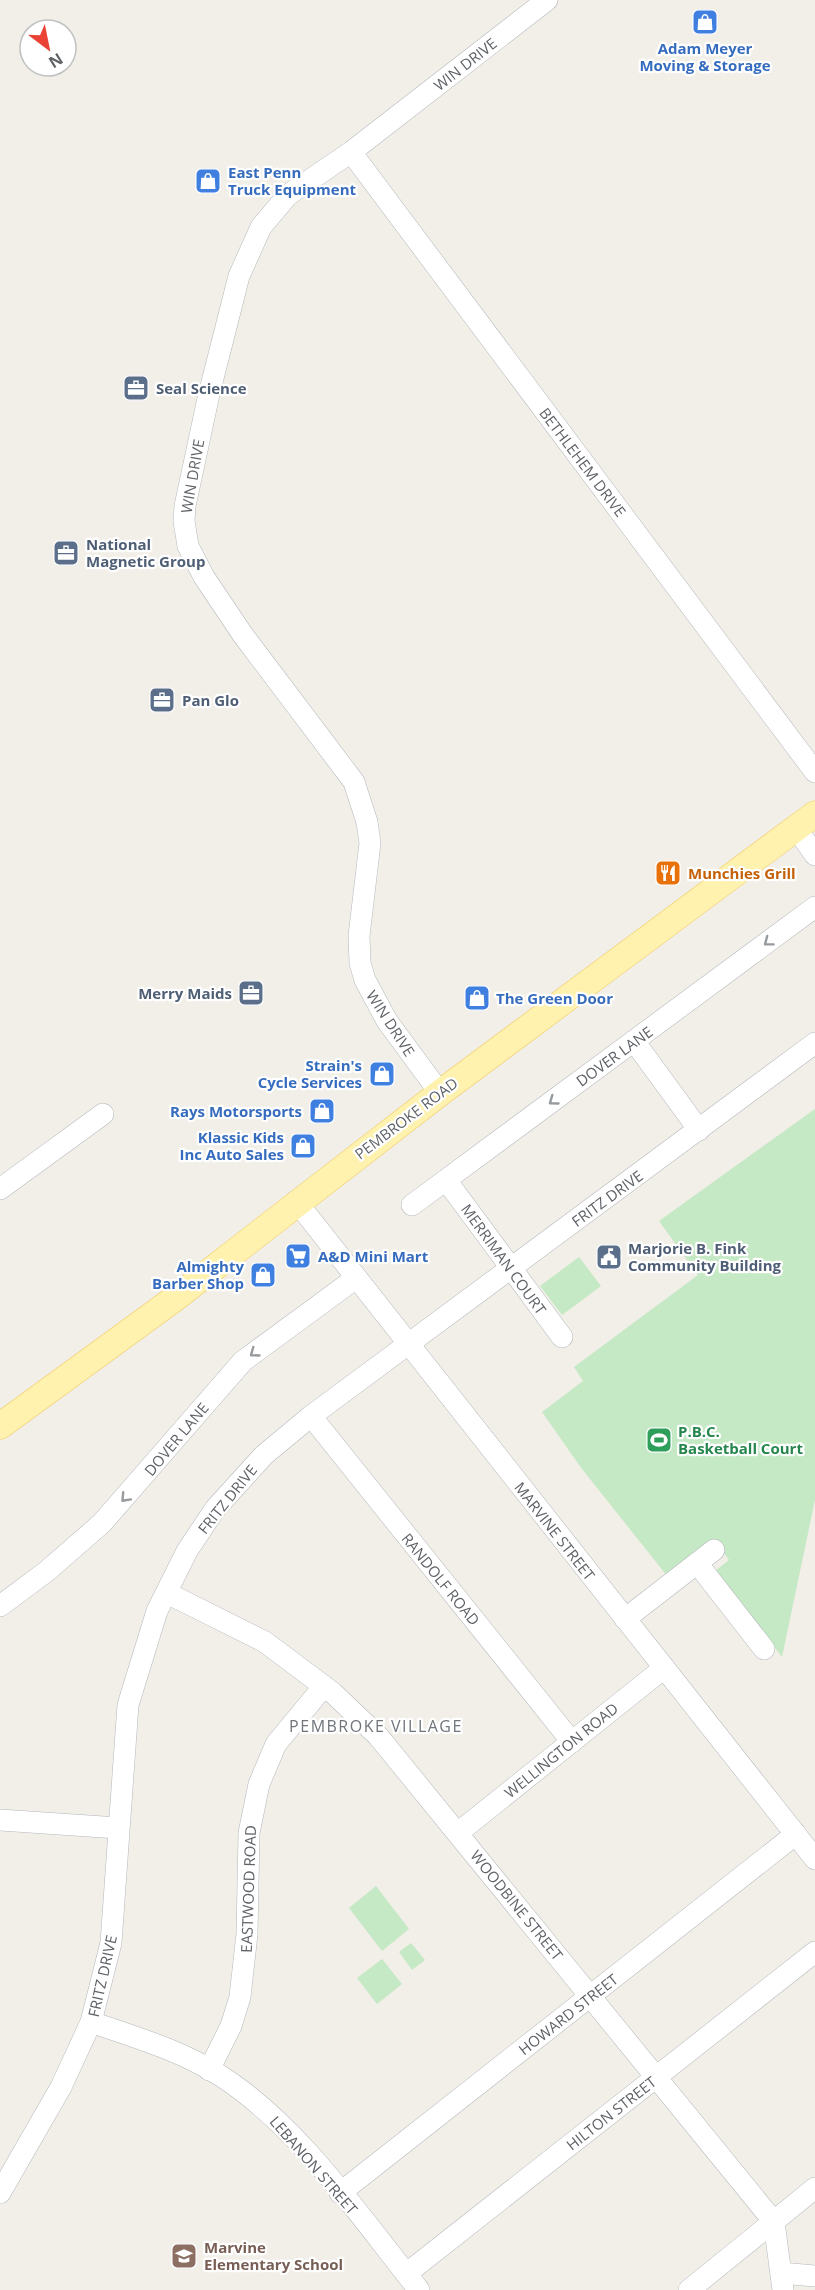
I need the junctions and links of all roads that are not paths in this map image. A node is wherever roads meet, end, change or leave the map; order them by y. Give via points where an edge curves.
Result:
1 (547, 0) edge
2 (351, 152) junction
3 (815, 772) edge
4 (806, 821) edge
5 (815, 855) edge
6 (815, 907) edge
7 (634, 1041) junction
8 (815, 1043) edge
9 (440, 1093) junction
10 (103, 1114) dead end
11 (699, 1130) junction
12 (446, 1180) junction
13 (0, 1189) edge
14 (296, 1201) junction
15 (412, 1205) dead end
16 (512, 1269) junction
17 (356, 1278) junction
18 (562, 1337) dead end
19 (408, 1344) junction
20 (311, 1416) junction
21 (0, 1426) edge
22 (166, 1593) junction
23 (0, 1606) edge
24 (625, 1619) junction
25 (764, 1649) dead end
26 (664, 1668) junction
27 (324, 1686) junction
28 (572, 1742) junction
29 (0, 1820) edge
30 (118, 1828) junction
31 (459, 1832) junction
32 (796, 1834) junction
33 (815, 1859) edge
34 (815, 1952) edge
35 (591, 1997) junction
36 (91, 2022) junction
37 (209, 2070) junction
38 (656, 2078) junction
39 (815, 2188) edge
40 (0, 2193) edge
41 (340, 2193) junction
42 (774, 2222) junction
43 (815, 2276) edge
44 (782, 2281) edge
45 (412, 2282) edge
46 (688, 2290) edge

1 - 2 street, WIN DRIVE
2 - 3 street, BETHLEHEM DRIVE
2 - 9 street, WIN DRIVE via 288,195 261,227 248,254 209,394 187,489 184,521 188,546 222,606 354,782 370,843 359,936 363,972 387,1021
4 - 5 street
4 - 9 main road, PEMBROKE ROAD
6 -> 7 street, DOVER LANE
7 - 11 street
7 -> 12 street, DOVER LANE
8 - 11 street, FRITZ DRIVE
9 - 14 main road, PEMBROKE ROAD
10 - 13 street
11 - 16 street, FRITZ DRIVE
12 - 15 street, DOVER LANE
12 - 16 street, MERRIMAN COURT
14 - 17 street, MARVINE STREET
14 - 21 main road, PEMBROKE ROAD via 174,1299
16 - 18 street, MERRIMAN COURT
16 - 19 street, FRITZ DRIVE
17 - 19 street, MARVINE STREET
17 -> 23 street, DOVER LANE via 236,1368 153,1468 95,1529
19 - 20 street, FRITZ DRIVE
19 - 24 street, MARVINE STREET
20 - 22 street, FRITZ DRIVE via 233,1487 187,1551
20 - 28 street, RANDOLF ROAD
22 - 27 street, WOODBINE STREET via 257,1637
22 - 30 street, FRITZ DRIVE via 152,1624 128,1705
24 - 25 street via 705,1557
24 - 26 street, MARVINE STREET
26 - 28 street, WELLINGTON ROAD
26 - 32 street, MARVINE STREET
27 - 31 street, WOODBINE STREET via 362,1718
27 - 37 street, EASTWOOD ROAD via 276,1744 260,1784 249,1833 247,1934 240,1997 231,2026
28 - 31 street, WELLINGTON ROAD
29 - 30 street
30 - 36 street, FRITZ DRIVE via 111,1943
31 - 35 street, WOODBINE STREET
32 - 33 street, MARVINE STREET
32 - 35 street, HOWARD STREET
34 - 38 street, HILTON STREET
35 - 38 street, WOODBINE STREET
35 - 41 street, HOWARD STREET
36 - 37 street, LEBANON STREET via 162,2047
36 - 40 street, FRITZ DRIVE via 61,2088
37 - 41 street, LEBANON STREET via 284,2128
38 - 42 street, WOODBINE STREET
38 - 45 street, HILTON STREET
39 - 42 street
41 - 45 street, LEBANON STREET
42 - 44 street
42 - 46 street
43 - 44 street

